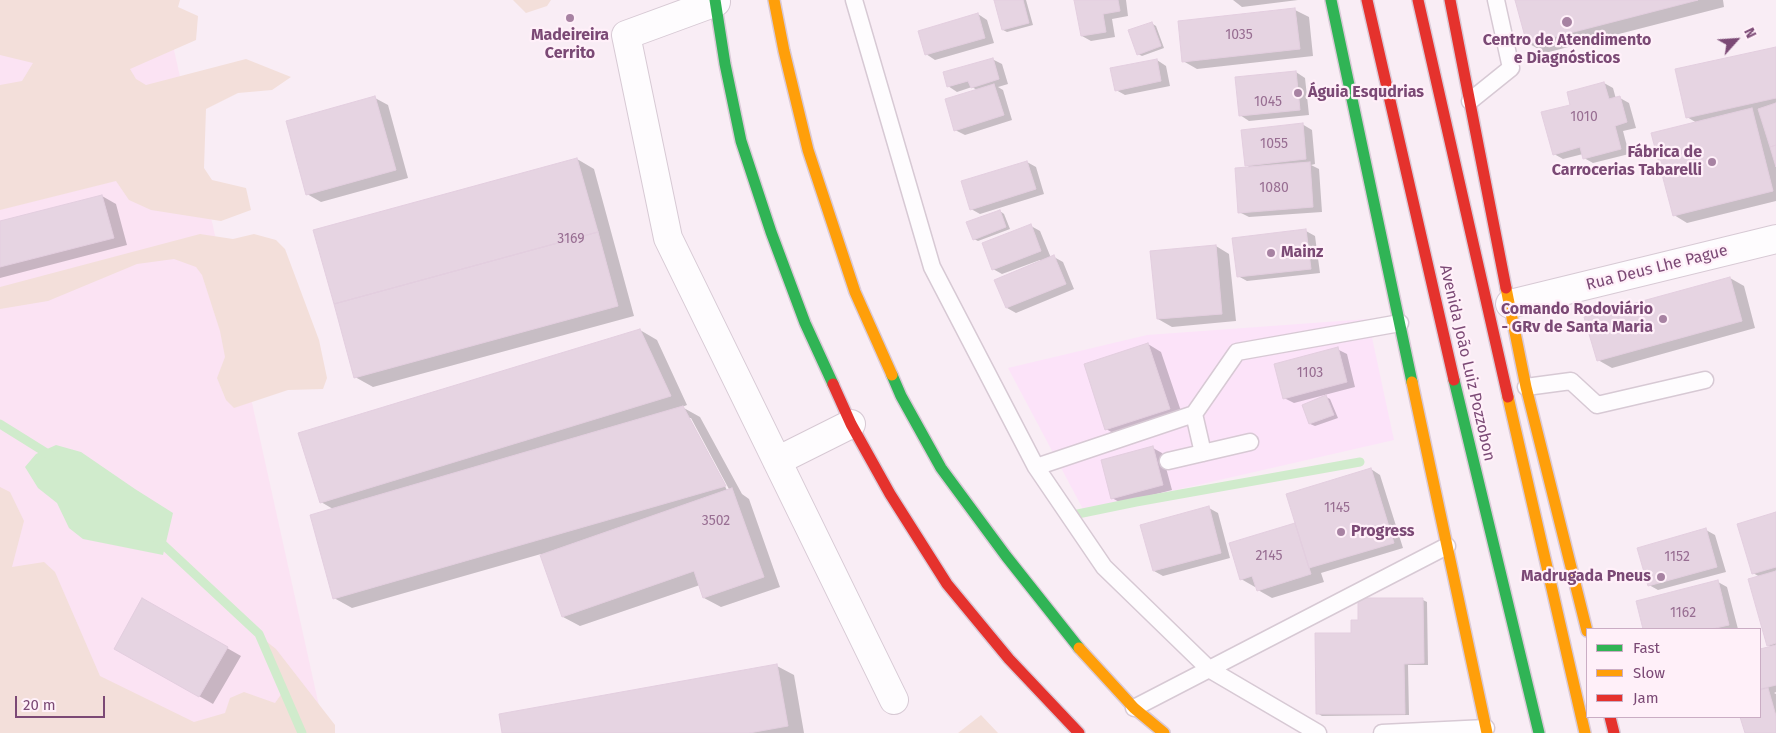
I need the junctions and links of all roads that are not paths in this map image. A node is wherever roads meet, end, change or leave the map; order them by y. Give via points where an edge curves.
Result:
1 (774, 0) edge
2 (854, 0) edge
3 (1331, 0) edge
4 (1367, 0) edge
5 (1418, 0) edge
6 (1450, 0) edge
7 (1496, 0) edge
8 (716, 1) edge
9 (1470, 101) junction
10 (1776, 239) edge
11 (1510, 304) junction
12 (1400, 323) junction
13 (1705, 380) dead end
14 (1526, 387) junction
15 (1194, 414) junction
16 (850, 424) junction
17 (1250, 442) dead end
18 (1203, 453) junction
19 (777, 461) junction
20 (1168, 461) dead end
21 (1036, 467) junction
22 (1447, 546) junction
23 (1586, 628) edge
24 (1209, 669) junction
25 (894, 700) dead end
26 (1134, 708) junction
27 (1610, 718) edge
28 (1486, 731) edge
29 (1079, 733) edge
30 (1164, 733) edge
31 (1318, 733) edge
32 (1382, 733) edge
33 (1539, 733) edge
34 (1585, 733) edge
35 (1614, 733) edge

1 - 26 main road via 808,150 855,292 901,396 941,468 1000,548 1066,633
2 - 21 lane via 932,267
3 - 12 main road
4 - 33 main road, Avenida João Luiz Pozzobon via 1436,306
5 - 34 main road, Avenida João Luiz Pozzobon
6 - 9 main road
7 - 9 lane via 1511,68
8 - 16 main road via 725,64 744,150 805,323
8 - 19 street via 626,35 668,238
9 - 11 main road
10 - 11 street, Rua Deus Lhe Pague
11 - 14 main road
12 - 15 lane via 1237,352
12 - 22 main road
13 - 14 lane via 1596,405 1571,381
14 - 23 main road
15 - 18 lane
15 - 21 lane
16 - 19 street
16 - 29 main road via 947,584 1009,659
17 - 18 lane
18 - 20 lane
19 - 25 street
21 - 24 lane via 1104,566
22 - 24 lane
22 - 28 main road
24 - 26 lane
24 - 31 lane
26 - 30 main road
27 - 35 main road
28 - 32 lane

